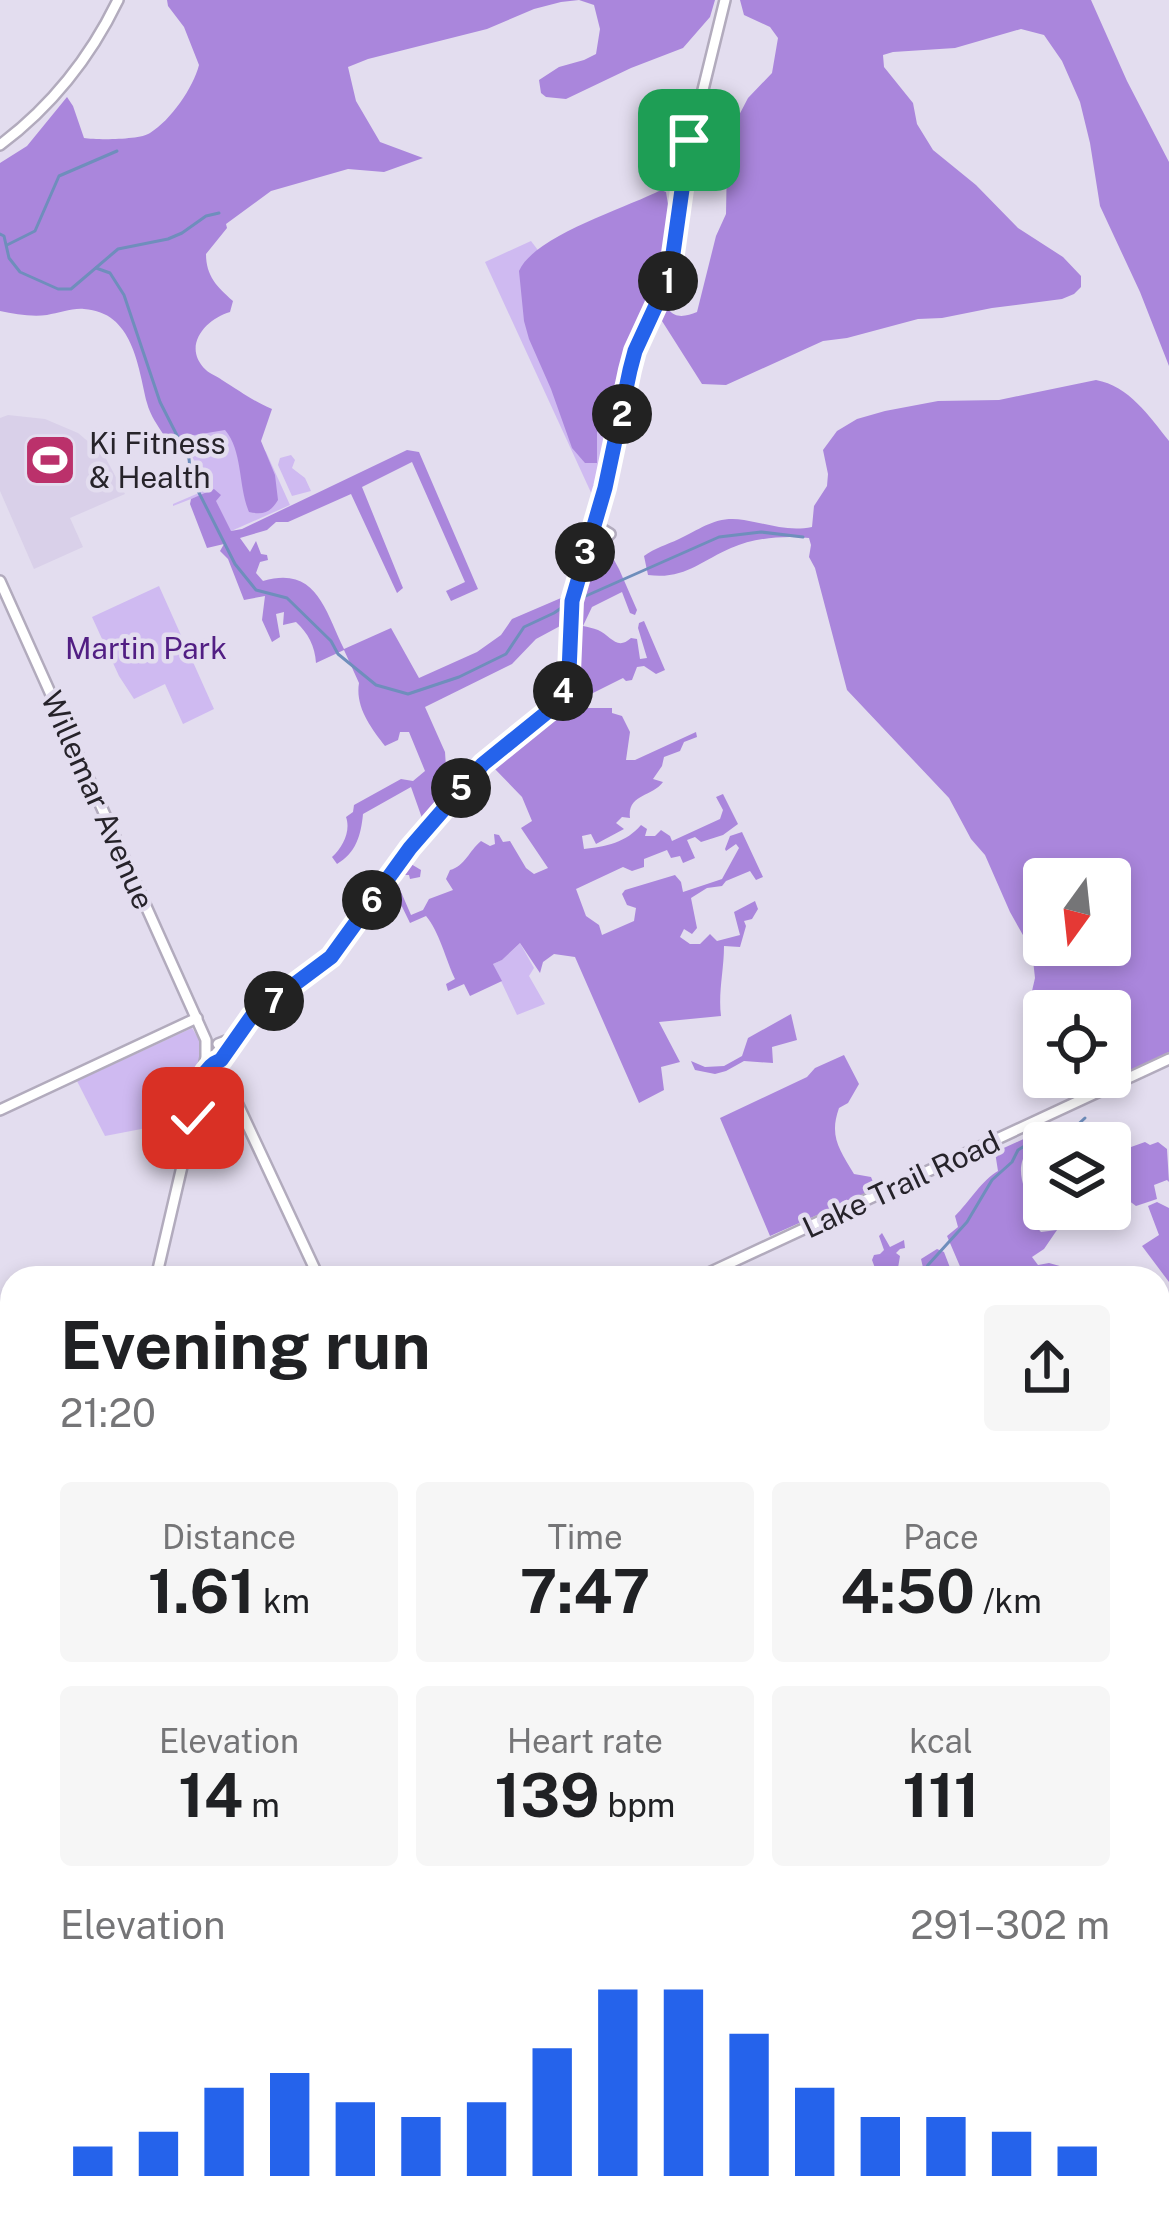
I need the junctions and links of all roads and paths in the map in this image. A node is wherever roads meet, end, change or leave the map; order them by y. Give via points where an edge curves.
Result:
1 (118, 0) edge
2 (724, 0) edge
3 (0, 145) edge
4 (592, 530) junction
5 (610, 534) dead end
6 (0, 581) edge
7 (197, 1018) junction
8 (215, 1053) junction
9 (1169, 1059) edge
10 (0, 1110) edge
11 (159, 1266) edge
12 (313, 1266) edge
13 (724, 1266) edge

1 - 3 street via 68,81
2 - 4 street via 685,160 670,275 635,351
4 - 5 street
4 - 8 street via 559,698 458,791 331,957
6 - 7 street, Willemar Avenue
7 - 8 street, Willemar Avenue
7 - 10 street
8 - 11 street via 201,1080
8 - 12 street, Willemar Avenue
9 - 13 street, Lake Trail Road

